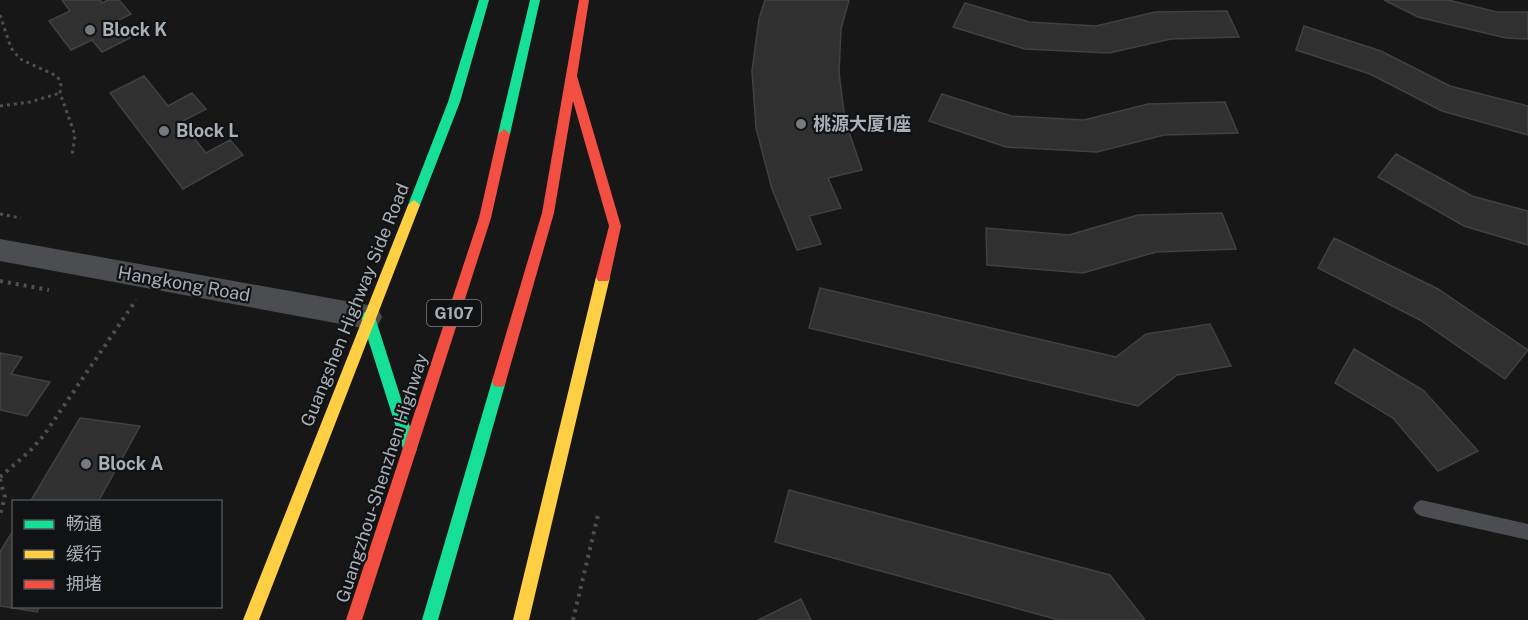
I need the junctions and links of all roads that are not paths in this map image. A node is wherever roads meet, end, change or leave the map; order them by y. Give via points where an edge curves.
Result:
1 (484, 0) edge
2 (535, 0) edge
3 (584, 0) edge
4 (571, 76) junction
5 (0, 250) edge
6 (368, 317) junction
7 (410, 449) junction
8 (1421, 508) dead end
9 (1528, 532) edge
10 (251, 620) edge
11 (354, 620) edge
12 (430, 620) edge
13 (520, 620) edge

1 - 6 main road, Guangshen Highway Side Road via 454,102
2 - 7 main road, Guangzhou-Shenzhen Highway / G107 via 485,218
3 - 4 main road
4 - 12 main road via 548,213
4 - 13 main road via 615,226
5 - 6 street, Hangkong Road
6 - 7 main road
6 - 10 main road, Guangshen Highway Side Road
7 - 11 main road, Guangzhou-Shenzhen Highway / G107
8 - 9 lane

